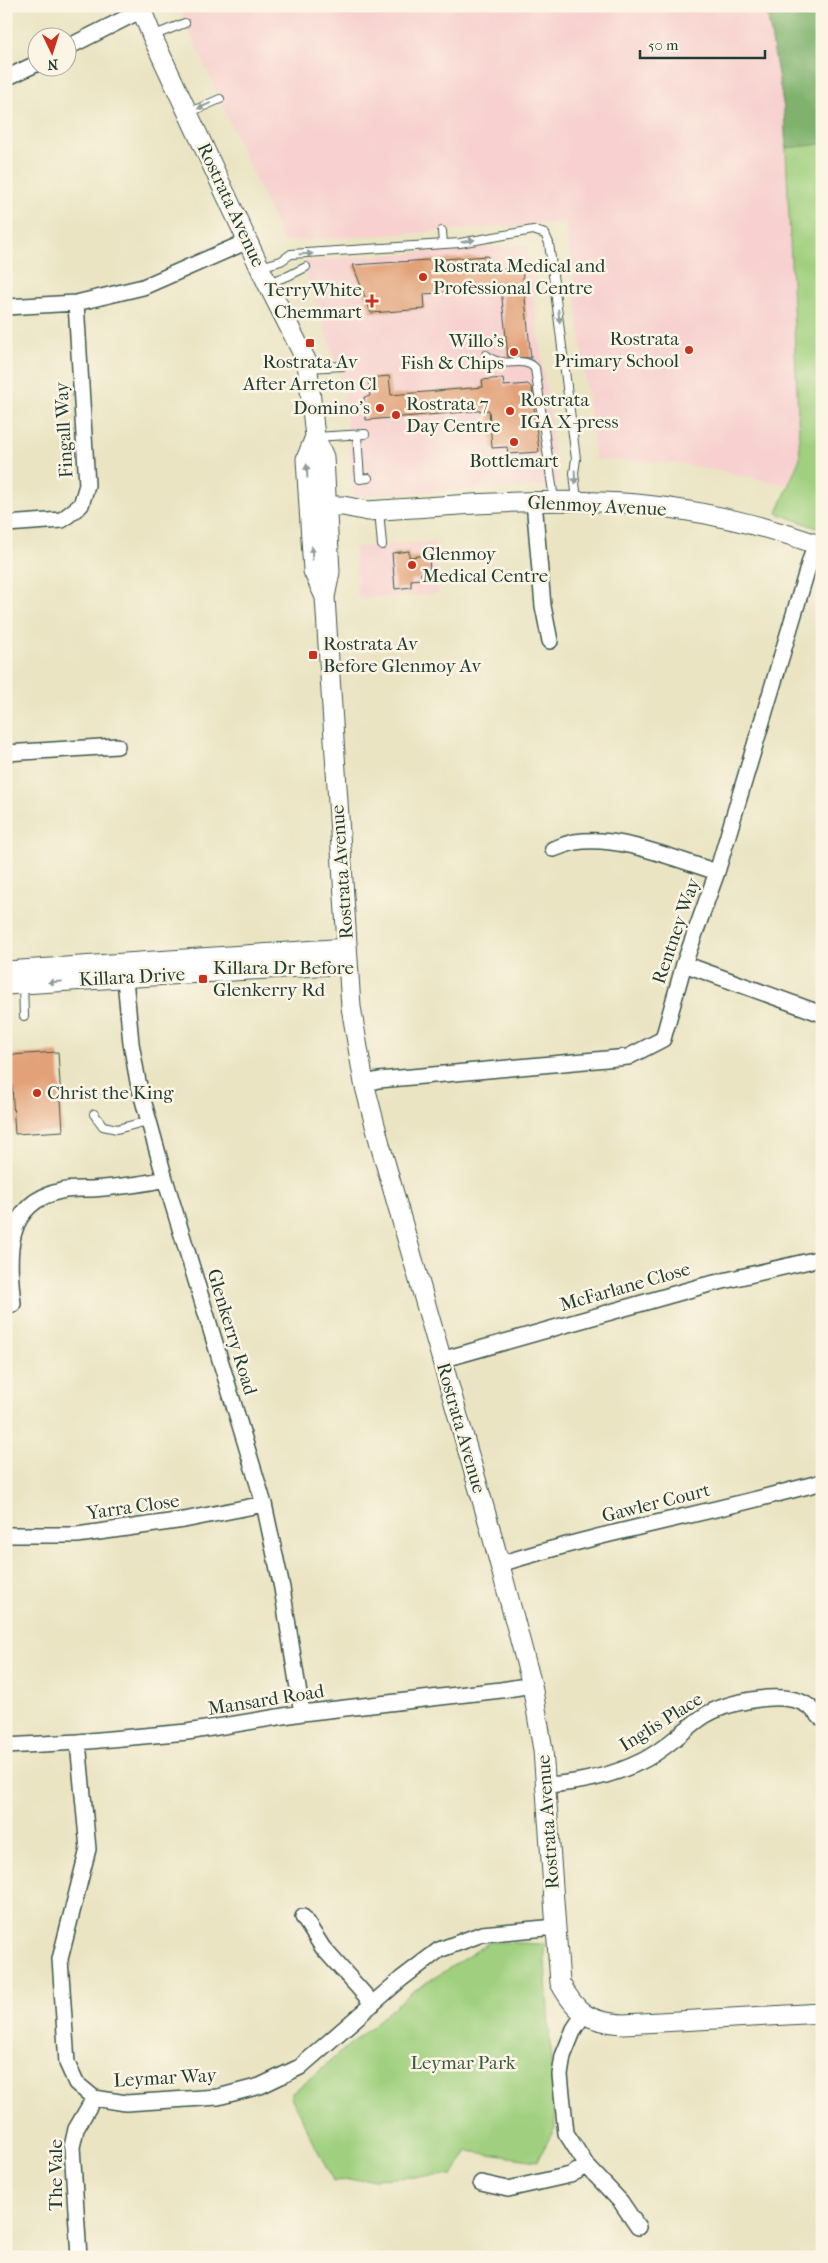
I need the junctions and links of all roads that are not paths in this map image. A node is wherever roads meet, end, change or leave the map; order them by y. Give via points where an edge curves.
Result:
1 (141, 8) edge
2 (185, 23) dead end
3 (152, 36) junction
4 (78, 43) edge
5 (28, 68) edge
6 (6, 78) edge
7 (220, 99) dead end
8 (188, 113) junction
9 (442, 231) dead end
10 (248, 241) junction
11 (443, 244) junction
12 (306, 267) dead end
13 (264, 275) junction
14 (76, 303) junction
15 (6, 308) edge
16 (486, 355) dead end
17 (343, 366) dead end
18 (309, 368) junction
19 (315, 436) junction
20 (550, 464) junction
21 (540, 465) dead end
22 (368, 478) dead end
23 (534, 501) junction
24 (554, 501) junction
25 (577, 502) junction
26 (374, 510) junction
27 (319, 513) junction
28 (6, 524) edge
29 (382, 545) dead end
30 (818, 545) edge
31 (550, 641) dead end
32 (117, 746) dead end
33 (6, 753) edge
34 (553, 849) dead end
35 (717, 872) junction
36 (347, 956) junction
37 (684, 964) junction
38 (124, 971) junction
39 (14, 977) edge
40 (822, 1014) edge
41 (24, 1016) dead end
42 (364, 1083) junction
43 (94, 1114) dead end
44 (148, 1121) junction
45 (165, 1179) junction
46 (822, 1258) edge
47 (13, 1304) dead end
48 (440, 1360) junction
49 (822, 1482) edge
50 (264, 1504) junction
51 (6, 1535) edge
52 (500, 1564) junction
53 (532, 1685) junction
54 (302, 1714) junction
55 (822, 1719) edge
56 (78, 1742) junction
57 (6, 1746) edge
58 (546, 1785) junction
59 (303, 1917) dead end
60 (556, 1927) junction
61 (373, 2004) junction
62 (822, 2013) edge
63 (584, 2014) junction
64 (94, 2098) junction
65 (587, 2166) junction
66 (482, 2183) dead end
67 (638, 2227) dead end
68 (79, 2257) edge

1 - 3 street, Rostrata Avenue
1 - 4 street
2 - 3 lane
3 - 8 street, Rostrata Avenue
5 - 6 street
7 -> 8 lane
8 - 10 street, Rostrata Avenue
9 - 11 lane
10 - 13 street, Rostrata Avenue
10 - 14 street via 143,287
13 -> 11 lane via 291,254
11 -> 25 lane via 533,230 548,239 576,459
12 - 13 lane via 288,276
13 - 18 street, Rostrata Avenue
14 - 15 street
14 - 28 street, Fingall Way via 87,485 81,505 62,520
16 - 20 lane via 493,362 525,362 535,368
17 - 18 lane
18 - 19 street, Rostrata Avenue
19 - 22 lane via 361,435 360,479
19 - 27 street, Rostrata Avenue via 324,457
20 - 21 lane
20 - 24 lane
23 - 24 street, Glenmoy Avenue
23 - 26 street, Glenmoy Avenue
23 - 31 street via 543,606
24 - 25 street, Glenmoy Avenue
25 - 30 street, Glenmoy Avenue via 637,504 694,512
26 - 27 street, Glenmoy Avenue
26 - 29 lane
27 - 36 street, Rostrata Avenue via 330,572 325,596
30 - 35 street, Rentney Way
32 - 33 street
34 - 35 street via 575,842 604,842
35 - 37 street, Rentney Way
36 - 38 street, Killara Drive
36 - 42 street, Rostrata Avenue via 351,1007
37 - 40 street
37 - 42 street, Rentney Way via 663,1039 628,1058
38 - 39 street, Killara Drive
38 - 44 street, Glenkerry Road via 131,1042
39 - 41 lane
42 - 48 street, Rostrata Avenue
43 - 44 lane via 103,1126 117,1129
44 - 45 street, Glenkerry Road
45 - 47 street via 130,1186 61,1190 36,1200 18,1217 12,1240 9,1269
45 - 50 street, Glenkerry Road
46 - 48 street, McFarlane Close via 706,1285
48 - 52 street, Rostrata Avenue
49 - 52 street, Gawler Court via 646,1524
50 - 51 street, Yarra Close via 184,1520 77,1535
50 - 54 street, Glenkerry Road via 282,1588
52 - 53 street, Rostrata Avenue
53 - 54 street, Mansard Road
53 - 58 street, Rostrata Avenue
54 - 56 street, Mansard Road via 187,1732
55 - 58 street, Inglis Place via 801,1702 789,1699 730,1704 705,1715 655,1754 622,1770 570,1783
56 - 57 street, Mansard Road
56 - 64 street, Leymar Way via 88,1849 60,1958 67,2063 76,2083
58 - 60 street, Rostrata Avenue
59 - 61 street via 323,1948
60 - 61 street, Leymar Way via 482,1934 439,1950
60 - 63 street, Rostrata Avenue via 560,1983 571,2003
61 - 64 street, Leymar Way via 300,2067 260,2086 218,2097 126,2103
62 - 63 street, Rostrata Avenue via 624,2024 604,2023
63 - 65 street via 563,2056 560,2075 566,2133
64 - 68 street, The Vale via 76,2129 72,2147
65 - 66 street via 570,2175 508,2189
65 - 67 street via 621,2202

